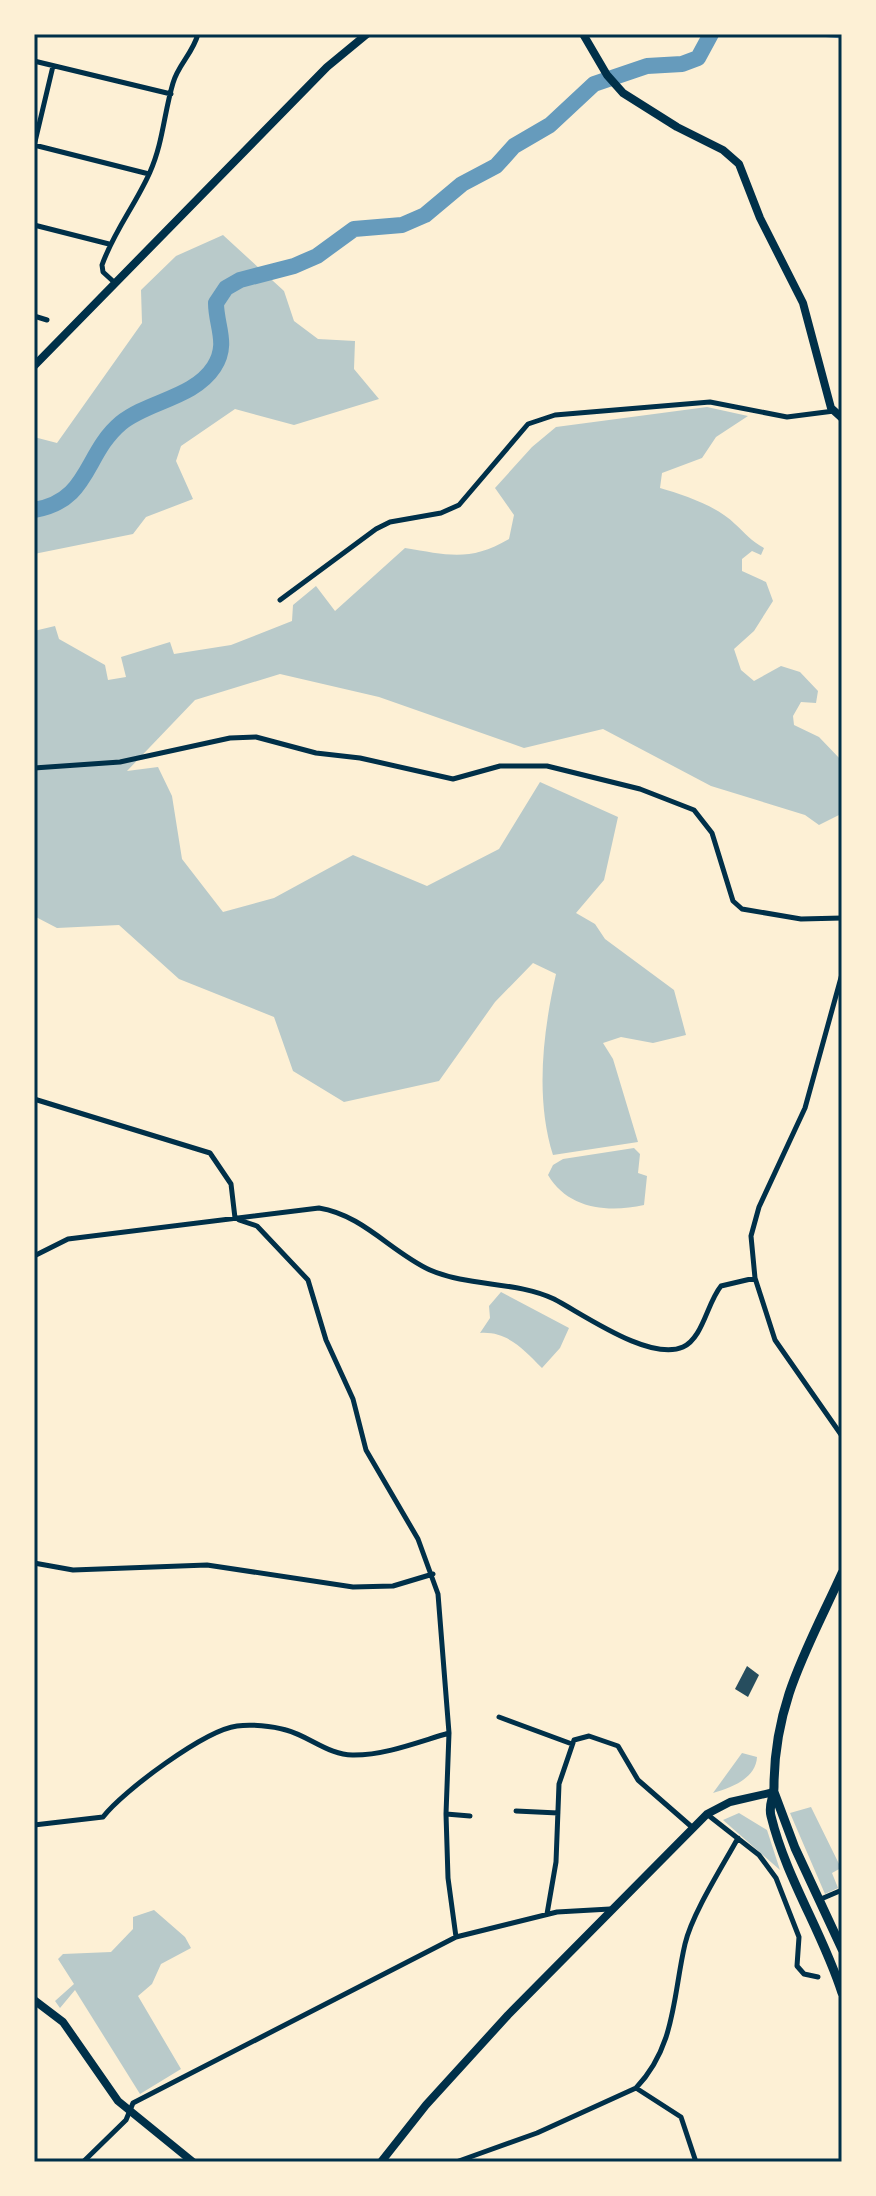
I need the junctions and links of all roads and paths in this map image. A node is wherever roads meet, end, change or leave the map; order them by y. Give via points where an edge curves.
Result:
1 (198, 34) edge
2 (367, 34) edge
3 (583, 34) edge
4 (34, 61) edge
5 (53, 66) junction
6 (171, 94) junction
7 (34, 145) edge
8 (150, 174) junction
9 (34, 225) edge
10 (109, 244) junction
11 (115, 283) junction
12 (34, 316) edge
13 (47, 320) dead end
14 (34, 366) edge
15 (834, 411) junction
16 (842, 418) edge
17 (280, 600) dead end
18 (34, 768) edge
19 (842, 918) edge
20 (842, 974) edge
21 (34, 1099) edge
22 (235, 1218) junction
23 (34, 1256) edge
24 (755, 1278) junction
25 (842, 1436) edge
26 (34, 1563) edge
27 (842, 1573) edge
28 (433, 1574) junction
29 (499, 1717) dead end
30 (449, 1733) junction
31 (572, 1744) junction
32 (774, 1792) junction
33 (516, 1811) dead end
34 (558, 1813) junction
35 (446, 1814) junction
36 (707, 1814) junction
37 (470, 1816) dead end
38 (34, 1825) edge
39 (693, 1828) junction
40 (738, 1838) junction
41 (791, 1869) junction
42 (776, 1878) junction
43 (842, 1890) edge
44 (821, 1899) junction
45 (614, 1909) junction
46 (547, 1914) junction
47 (456, 1937) junction
48 (842, 1949) edge
49 (818, 1977) dead end
50 (842, 1993) edge
51 (34, 2000) edge
52 (636, 2088) junction
53 (129, 2111) junction
54 (83, 2162) edge
55 (193, 2162) edge
56 (381, 2162) edge
57 (456, 2162) edge
58 (696, 2162) edge

1 - 6 street
2 - 11 main road via 327,67
3 - 15 main road via 614,85 739,164 803,303
4 - 5 street
5 - 6 street
5 - 7 street
6 - 8 street
7 - 8 street
8 - 10 street
9 - 10 street
10 - 11 street via 103,272
11 - 14 main road
12 - 13 street
15 - 16 main road
15 - 17 street via 787,417 710,402 555,415 528,424 459,505 390,522 365,535
18 - 19 street via 120,762 256,737 453,779 500,766 547,766 640,789 694,810 712,833 733,901 742,909 801,919
20 - 24 street via 805,1108 752,1228
21 - 22 street via 210,1153 231,1184
22 - 23 street via 68,1239
22 - 24 street via 333,1211 437,1273 547,1296 612,1332 669,1349 680,1349 694,1339 721,1286
22 - 28 street via 257,1226 308,1280 326,1340 353,1399 366,1450
24 - 25 street via 783,1355
26 - 28 street via 73,1570 207,1565 353,1587 393,1586
27 - 32 highway via 779,1718
28 - 30 street
29 - 31 street
30 - 35 street
30 - 38 street via 351,1756 287,1730 238,1726 218,1732 147,1777 103,1817
31 - 34 street via 560,1773
31 - 39 street via 589,1736 618,1746 638,1780
32 - 36 main road via 730,1802
32 - 41 highway via 771,1815
32 - 44 highway
33 - 34 street
34 - 46 street
35 - 37 street
35 - 47 street
36 - 39 main road
36 - 40 street
39 - 45 main road
40 - 42 street
40 - 52 street via 686,1941 669,2033
41 - 42 street
41 - 50 highway
42 - 49 street via 799,1937 797,1966
43 - 44 street
44 - 48 highway
45 - 46 street
45 - 56 main road via 477,2048
46 - 47 street
47 - 53 street via 168,2084 133,2103
51 - 53 main road via 63,2022
52 - 57 street
52 - 58 street via 681,2117
53 - 54 street
53 - 55 main road

